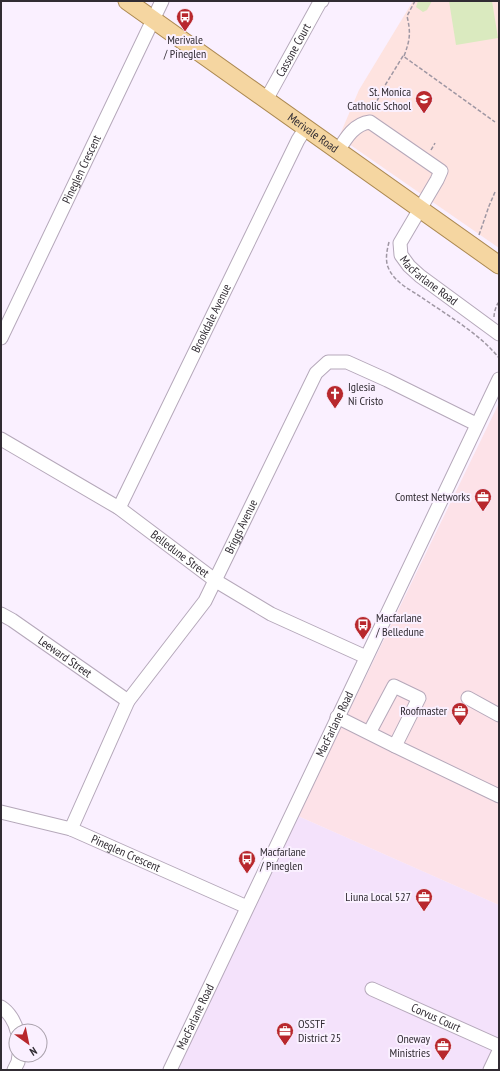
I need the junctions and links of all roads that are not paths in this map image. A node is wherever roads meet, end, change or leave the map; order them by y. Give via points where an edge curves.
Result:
1 (127, 1) edge
2 (162, 1) edge
3 (322, 1) edge
4 (152, 19) junction
5 (266, 100) junction
6 (305, 129) junction
7 (338, 151) junction
8 (420, 210) junction
9 (499, 266) edge
10 (499, 334) edge
11 (1, 338) edge
12 (499, 379) edge
13 (476, 424) junction
14 (1, 439) edge
15 (119, 508) junction
16 (216, 581) junction
17 (1, 614) edge
18 (366, 657) junction
19 (468, 698) dead end
20 (128, 701) junction
21 (499, 716) edge
22 (337, 717) junction
23 (369, 733) junction
24 (395, 746) junction
25 (499, 796) edge
26 (1, 812) edge
27 (71, 829) junction
28 (247, 908) junction
29 (372, 989) dead end
30 (1, 1007) edge
31 (14, 1023) edge
32 (499, 1046) edge
33 (499, 1051) edge
34 (170, 1070) edge
35 (490, 1070) edge

1 - 4 main road, Merivale Road
2 - 4 street, Pineglen Crescent
3 - 5 street, Cassone Court
4 - 5 main road, Merivale Road
4 - 11 street, Pineglen Crescent
5 - 6 main road, Merivale Road
6 - 7 main road, Merivale Road
6 - 15 street, Brookdale Avenue
7 - 8 main road, Merivale Road
7 - 8 street, MacFarlane Road via 351,131 362,123 370,122 441,171
8 - 9 main road, Merivale Road
8 - 10 street, MacFarlane Road via 400,242 401,255 420,276
12 - 13 street, MacFarlane Road
13 - 16 street, Briggs Avenue via 347,362 328,362 316,374
13 - 18 street, MacFarlane Road
14 - 15 street, Belledune Street
15 - 16 street, Belledune Street
16 - 18 street, Belledune Street via 271,614
16 - 20 street, Briggs Avenue via 205,602
17 - 20 street, Leeward Street
18 - 22 street, MacFarlane Road
19 - 21 street
20 - 27 street, Briggs Avenue
22 - 23 street
22 - 28 street, MacFarlane Road
23 - 24 street
23 - 24 street via 394,686 419,698
24 - 25 street
26 - 27 street, Pineglen Crescent
27 - 28 street, Pineglen Crescent
28 - 34 street, MacFarlane Road
29 - 32 street, Corvus Court
30 - 31 street
33 - 35 street

